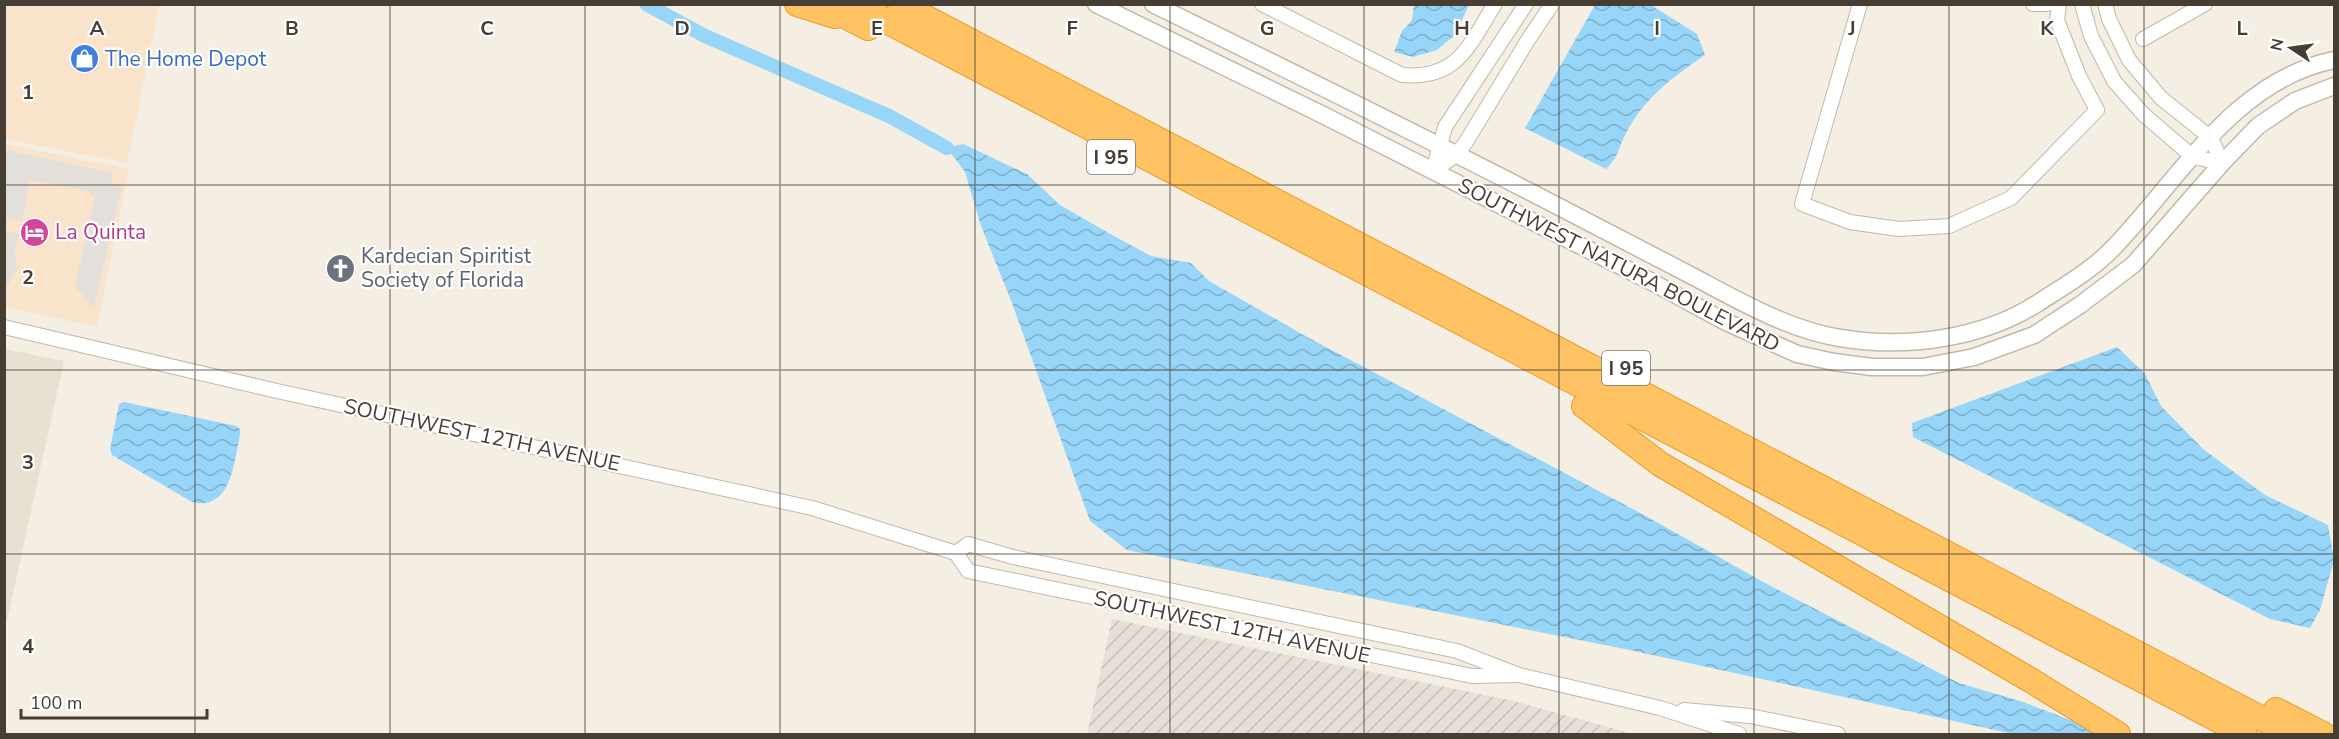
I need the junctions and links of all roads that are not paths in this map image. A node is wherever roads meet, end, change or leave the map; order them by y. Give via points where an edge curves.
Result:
1 (797, 4) edge
2 (822, 4) edge
3 (900, 4) edge
4 (932, 4) edge
5 (1096, 4) edge
6 (1153, 4) edge
7 (1262, 4) edge
8 (1496, 4) edge
9 (1526, 4) edge
10 (1552, 4) edge
11 (1860, 4) edge
12 (2033, 4) edge
13 (2047, 4) edge
14 (2059, 4) edge
15 (2082, 4) edge
16 (2106, 4) edge
17 (2202, 5) edge
18 (855, 13) edge
19 (2143, 39) dead end
20 (1496, 49) junction
21 (2334, 60) edge
22 (1516, 61) junction
23 (2334, 86) edge
24 (2211, 138) junction
25 (1439, 144) junction
26 (1457, 154) junction
27 (2193, 157) junction
28 (2222, 163) junction
29 (1433, 171) junction
30 (4, 327) edge
31 (1584, 406) junction
32 (956, 553) junction
33 (1519, 675) junction
34 (1660, 708) junction
35 (2322, 734) edge
36 (1740, 735) edge
37 (1838, 735) edge
38 (2118, 735) edge
39 (2211, 735) edge
40 (2245, 735) edge
41 (2291, 735) edge

1 - 18 highway
2 - 18 highway, I 95
3 - 41 highway
4 - 35 highway, I 95
5 - 29 street, SOUTHWEST NATURA BOULEVARD
6 - 25 street, SOUTHWEST NATURA BOULEVARD
7 - 8 street via 1402,75 1423,77 1441,71 1460,57
9 - 20 street
10 - 22 street
11 - 14 street via 1802,204 1850,222 1899,229 1950,226 2011,198 2097,110 2057,20
12 - 13 street
15 - 27 street via 2091,36 2114,81 2143,114
16 - 24 street via 2129,60 2161,98
17 - 19 street
18 - 31 highway, I 95
18 - 40 highway
20 - 22 street
20 - 25 street via 1444,127
21 - 24 street, SOUTHWEST NATURA BOULEVARD via 2275,82 2250,99
22 - 26 street
23 - 28 street, SOUTHWEST NATURA BOULEVARD via 2275,113
24 - 27 street, SOUTHWEST NATURA BOULEVARD
24 - 28 street
25 - 26 street, SOUTHWEST NATURA BOULEVARD
25 - 29 street
26 - 27 street, SOUTHWEST NATURA BOULEVARD via 1734,299 1805,330 1874,342 1920,342 1967,333 2022,313 2112,250
26 - 29 street
27 - 28 street
28 - 29 street, SOUTHWEST NATURA BOULEVARD via 2133,265 2034,335 1974,357 1923,366 1872,367 1797,354 1724,321
30 - 32 street, SOUTHWEST 12TH AVENUE via 231,381 812,508
31 - 38 highway via 1660,464
31 - 39 highway, I 95
32 - 33 street, SOUTHWEST 12TH AVENUE via 968,544 1013,557 1457,651
32 - 33 street, SOUTHWEST 12TH AVENUE via 968,571 980,574 1472,676
33 - 34 street, SOUTHWEST 12TH AVENUE
34 - 36 street, SOUTHWEST 12TH AVENUE
34 - 37 street, SOUTHWEST 12TH AVENUE via 1750,716

